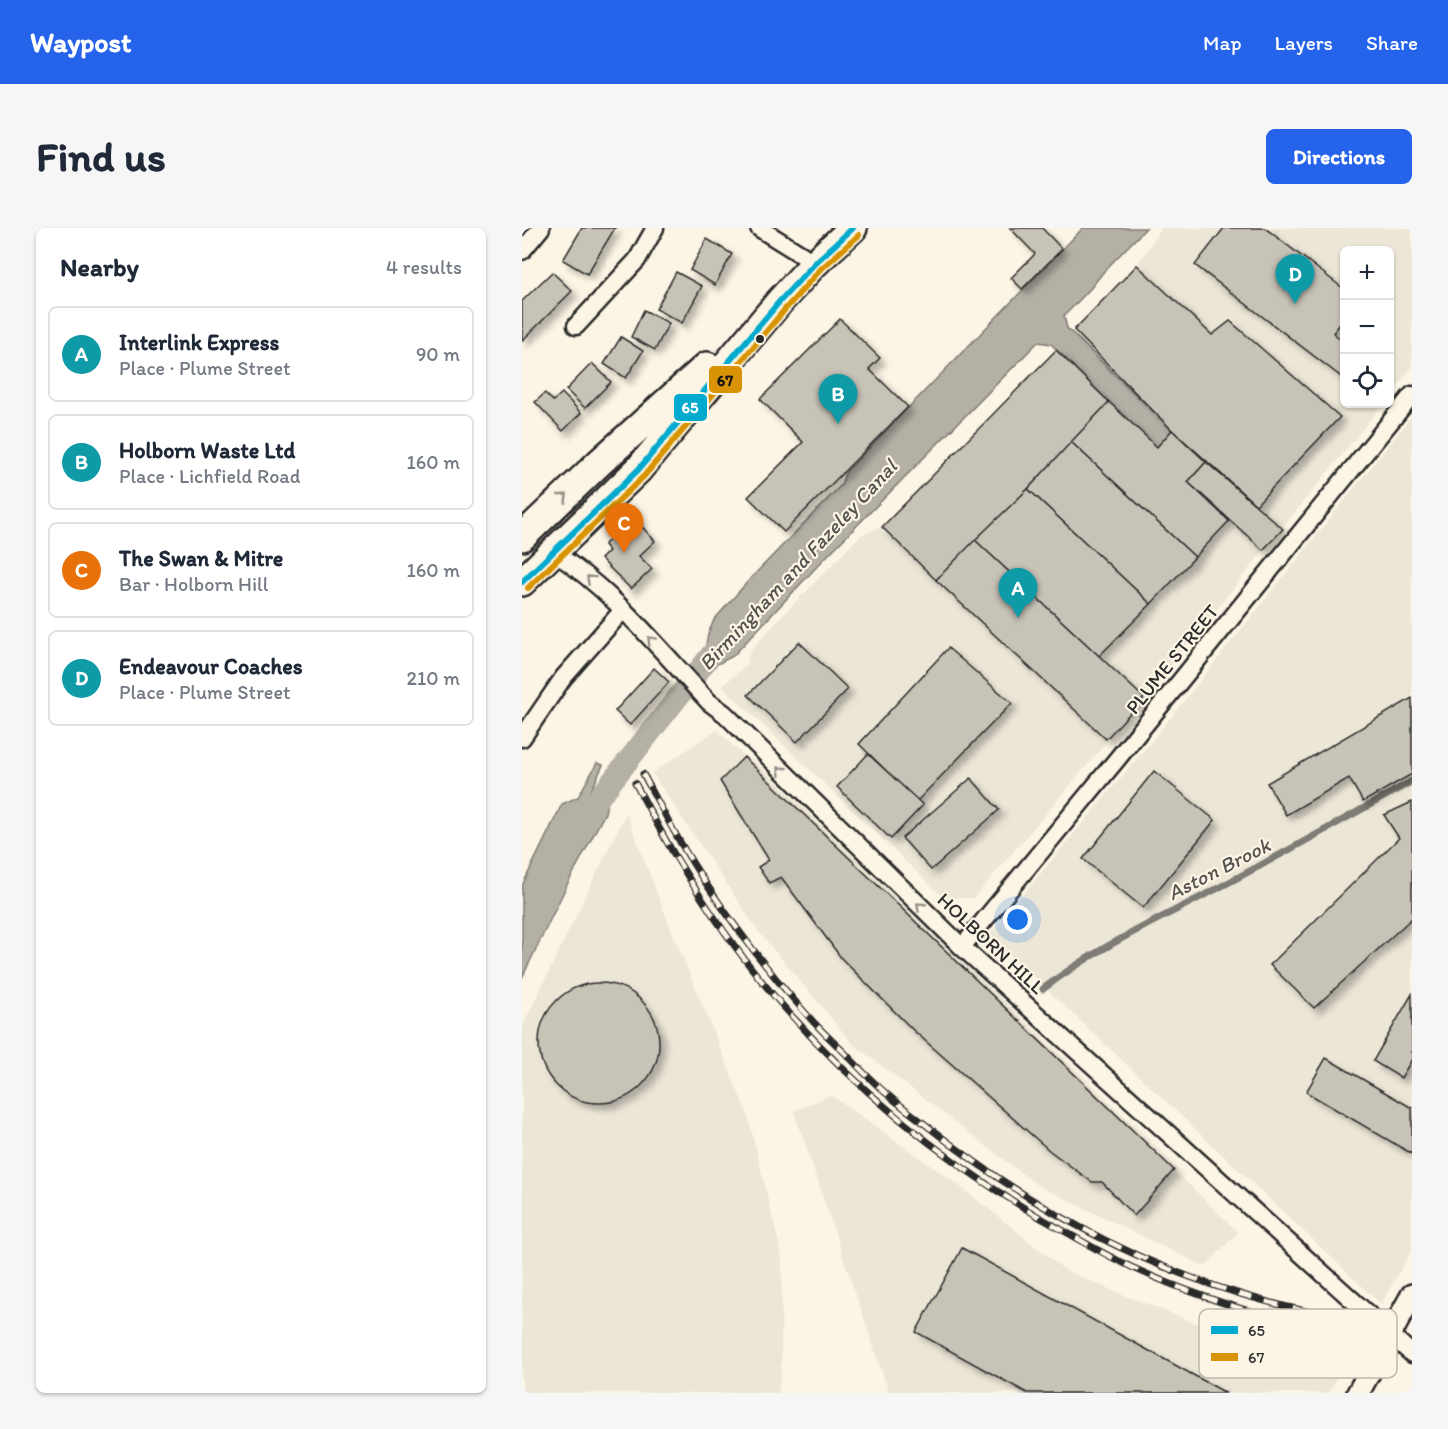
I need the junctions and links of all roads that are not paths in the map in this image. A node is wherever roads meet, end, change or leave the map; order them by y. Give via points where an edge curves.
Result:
1 (541, 228) edge
2 (656, 228) edge
3 (759, 228) edge
4 (853, 228) edge
5 (522, 251) edge
6 (815, 263) junction
7 (780, 301) junction
8 (576, 326) dead end
9 (1412, 395) edge
10 (522, 537) edge
11 (553, 552) junction
12 (522, 582) edge
13 (623, 610) junction
14 (522, 738) edge
15 (962, 947) junction
16 (1412, 1295) edge
17 (1362, 1309) edge
18 (1397, 1322) edge
19 (1397, 1340) edge
20 (1412, 1354) edge
21 (1366, 1378) edge
22 (1358, 1393) edge

1 - 5 street
2 - 8 street via 637,260
3 - 6 street
4 - 6 main road
6 - 7 main road
10 -> 7 main road
7 - 11 main road via 638,470
9 - 15 street, PLUME STREET
11 - 12 main road
13 -> 11 street, HOLBORN HILL via 575,566
13 - 14 street via 563,678
15 -> 13 street, HOLBORN HILL via 709,702
15 - 17 street, HOLBORN HILL
16 - 18 street
19 - 20 street, HOLBORN HILL
21 - 22 street

